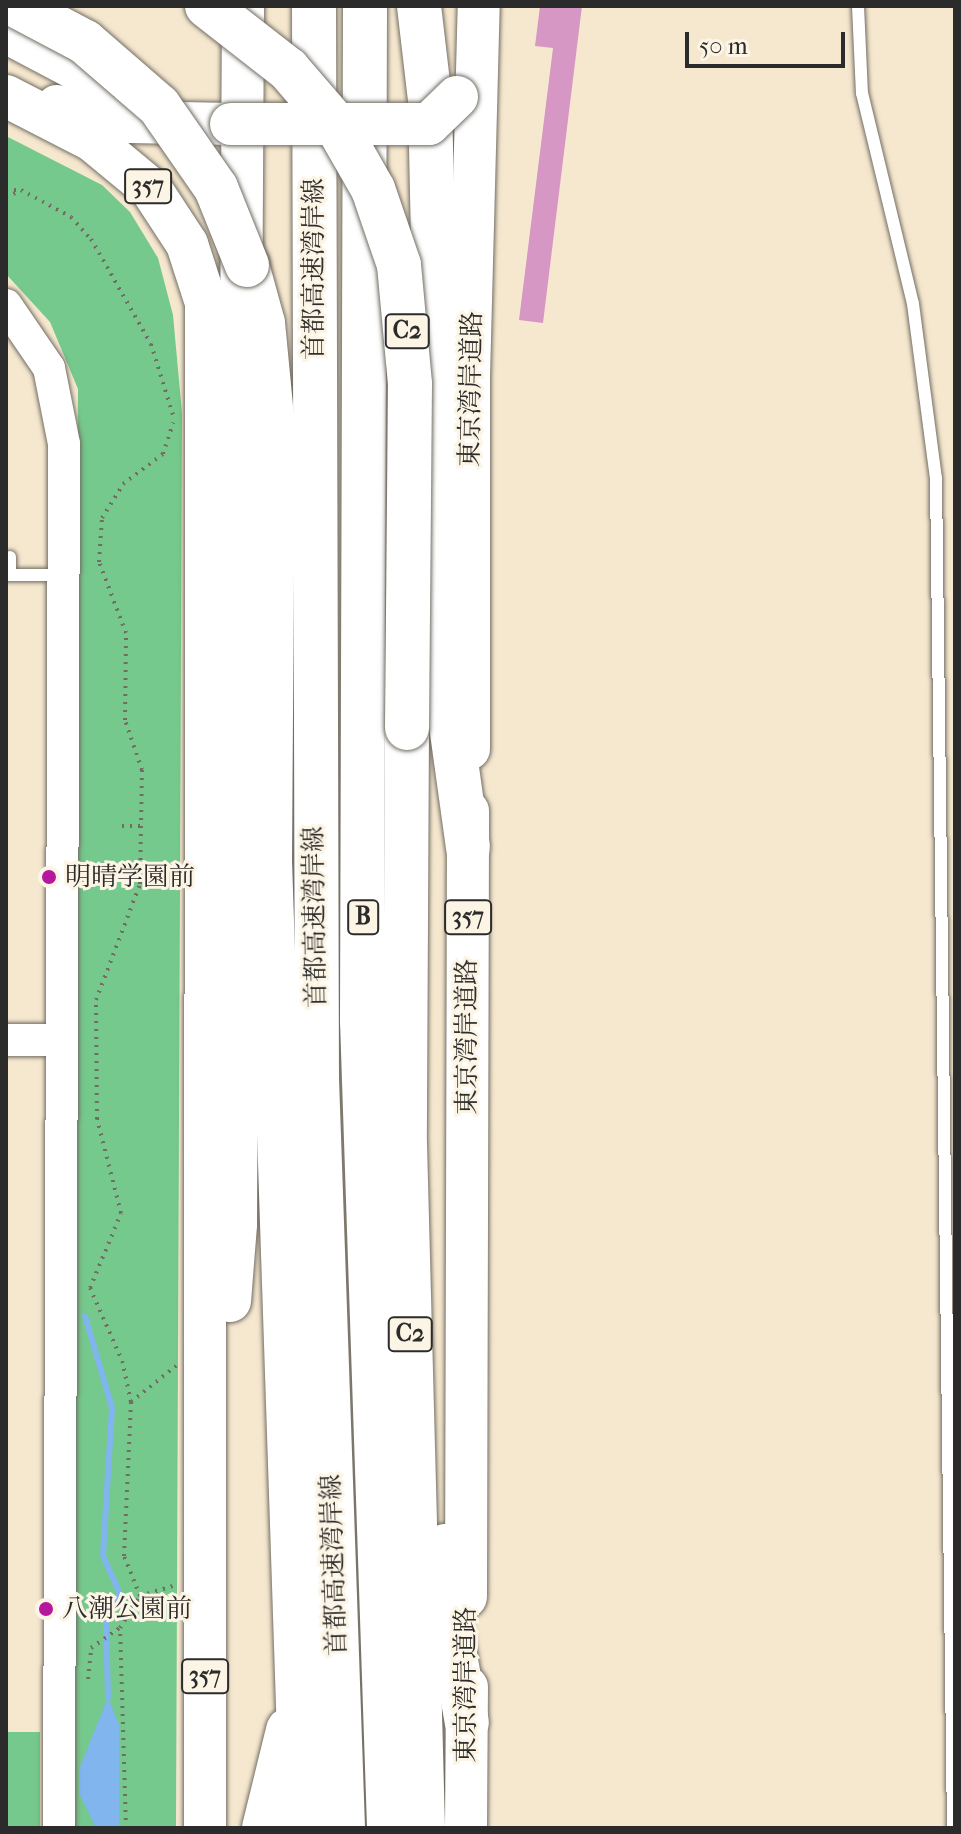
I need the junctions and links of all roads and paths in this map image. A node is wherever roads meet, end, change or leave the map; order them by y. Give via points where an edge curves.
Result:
1 (17, 6) edge
2 (210, 6) edge
3 (243, 6) edge
4 (314, 6) edge
5 (365, 6) edge
6 (419, 6) edge
7 (463, 6) edge
8 (479, 6) edge
9 (858, 6) edge
10 (6, 31) edge
11 (6, 93) edge
12 (222, 124) junction
13 (6, 190) edge
14 (21, 190) junction
15 (6, 197) edge
16 (247, 265) junction
17 (6, 305) edge
18 (209, 340) junction
19 (10, 557) dead end
20 (64, 574) junction
21 (8, 575) edge
22 (122, 826) dead end
23 (141, 826) junction
24 (468, 847) junction
25 (405, 1021) junction
26 (6, 1040) edge
27 (62, 1040) junction
28 (186, 1358) dead end
29 (131, 1402) junction
30 (206, 1524) junction
31 (166, 1588) dead end
32 (140, 1596) junction
33 (120, 1628) junction
34 (87, 1684) dead end
35 (300, 1694) junction
36 (467, 1723) junction
37 (59, 1828) edge
38 (126, 1828) edge
39 (205, 1828) edge
40 (264, 1828) edge
41 (302, 1828) edge
42 (343, 1828) edge
43 (389, 1828) edge
44 (423, 1828) edge
45 (466, 1828) edge
46 (953, 1828) edge

1 - 16 highway, bridge via 85,42 159,106 216,188
2 - 12 highway, 357
2 - 25 highway, C2, bridge via 288,69 337,126 373,189 399,265 410,384
3 - 30 highway, 357 via 236,1224 217,1465
4 - 42 highway, 首都高速湾岸線 / B via 317,1079
5 - 43 highway, 首都高速湾岸線 / B via 362,1021
6 - 24 highway via 430,115 442,660
7 - 12 highway, bridge via 463,83 457,97 429,124
8 - 24 highway, 東京湾岸道路 / 357 via 469,377
9 - 46 lane via 862,93 913,304 936,478
10 - 16 highway, bridge via 99,80 145,116 202,183
11 - 12 highway via 130,122
11 - 18 highway, 357 via 93,141 151,189 199,273
12 - 18 highway, 357
13 - 14 path
14 - 15 path
14 - 23 path via 71,217 91,239 151,344 174,418 163,454 123,484 102,518 99,562 126,633 125,720 142,770
16 - 35 highway via 263,323 271,390 270,861
17 - 20 street via 42,353 62,413
18 - 30 highway, 357
19 - 21 lane
20 - 21 lane
20 - 27 street
22 - 23 path
23 - 29 path via 140,884 96,1000 97,1119 121,1213 90,1288 123,1363
24 - 36 highway, 東京湾岸道路 / 357
25 - 36 highway via 429,1227 450,1626
25 - 44 highway, C2
26 - 27 street
27 - 37 street
28 - 29 path
29 - 32 path via 124,1556
30 - 39 highway, 357
31 - 32 path
32 - 33 path
33 - 34 path via 91,1648
33 - 38 path
35 - 40 highway via 272,1779
35 - 41 highway
36 - 45 highway, 東京湾岸道路 / 357

